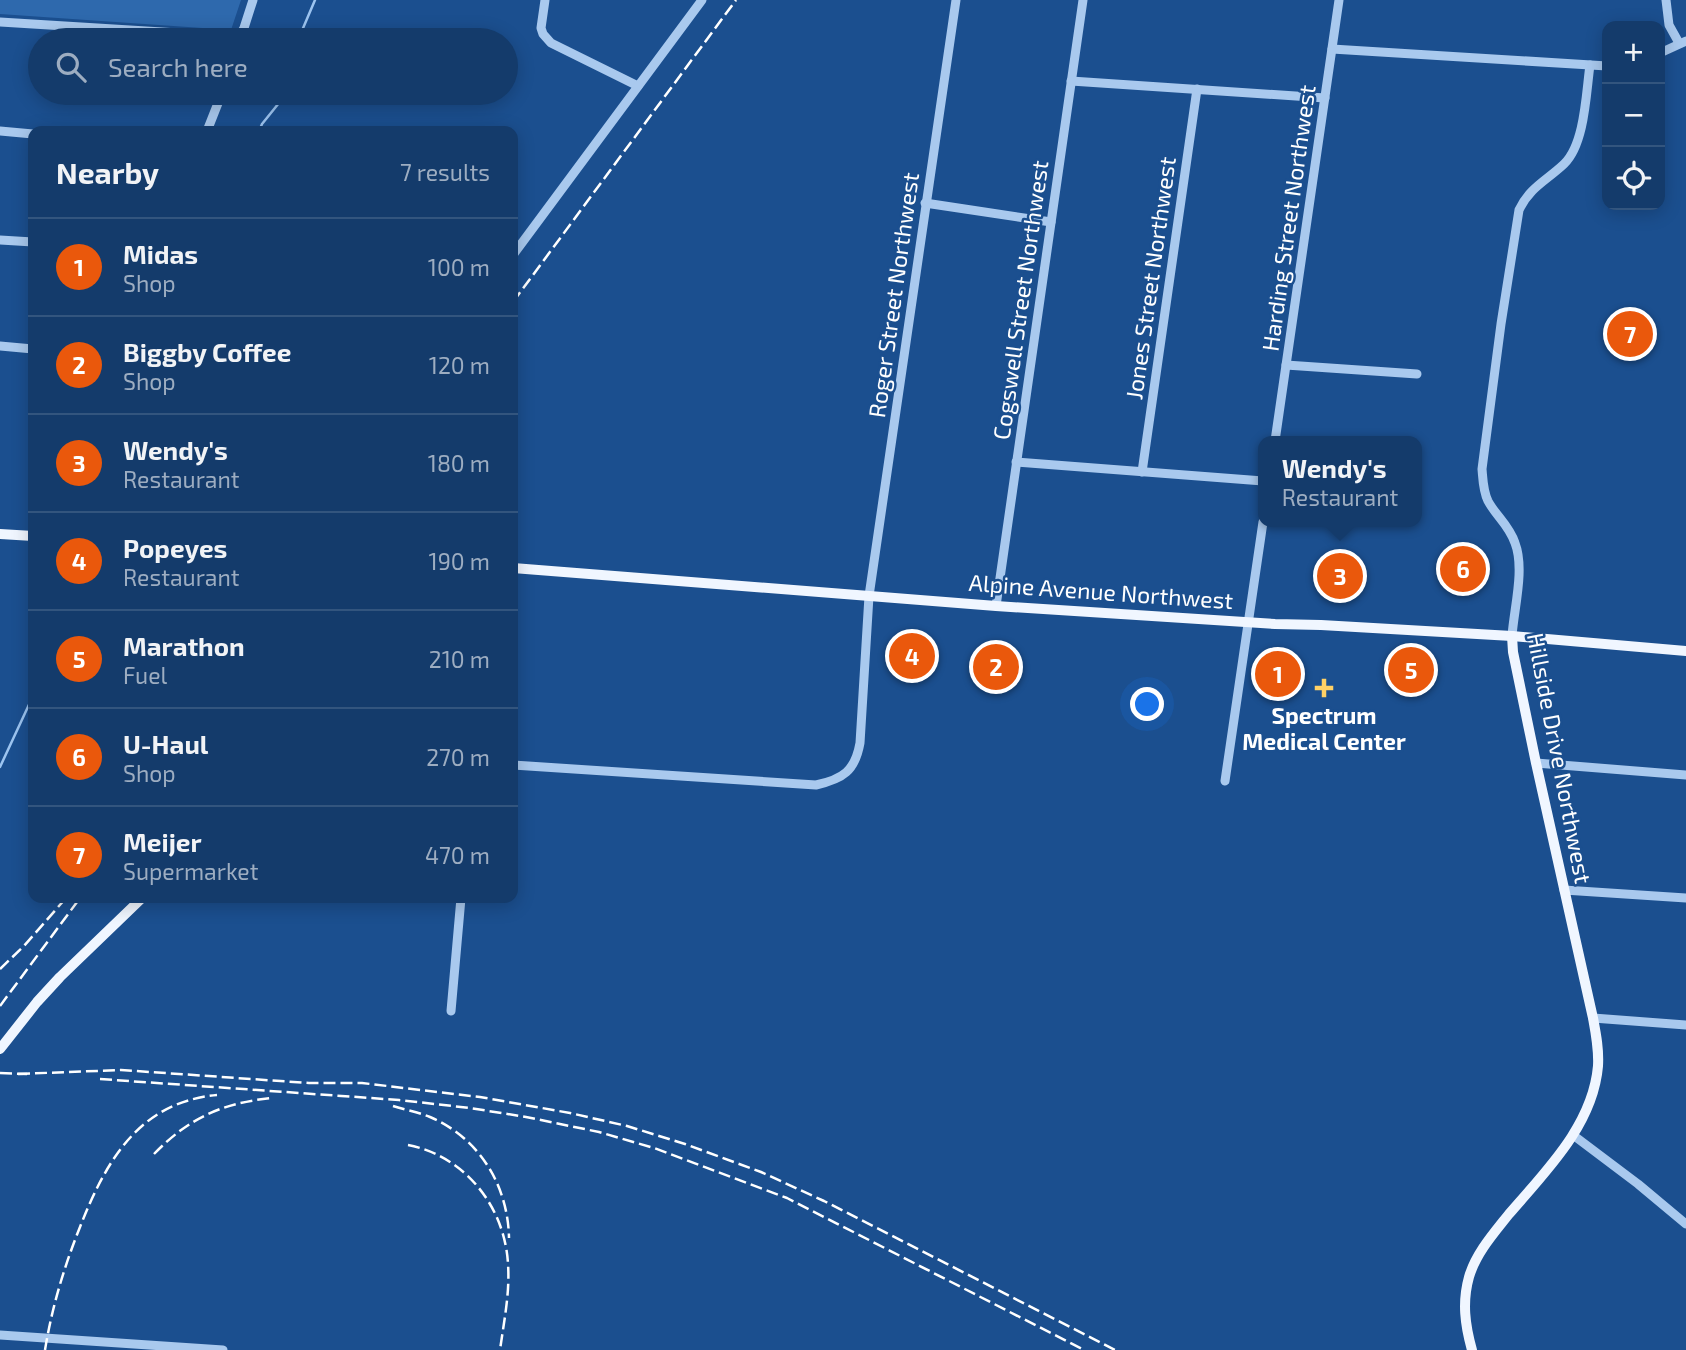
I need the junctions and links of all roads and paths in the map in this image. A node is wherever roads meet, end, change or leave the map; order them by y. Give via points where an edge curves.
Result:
1 (253, 0) edge
2 (545, 0) edge
3 (702, 0) edge
4 (956, 0) edge
5 (1083, 0) edge
6 (1339, 0) edge
7 (1666, 0) edge
8 (0, 22) edge
9 (97, 28) edge
10 (244, 28) edge
11 (1682, 42) edge
12 (1332, 49) junction
13 (1665, 50) edge
14 (1590, 65) junction
15 (1602, 65) edge
16 (1071, 81) junction
17 (638, 86) junction
18 (1197, 89) junction
19 (1325, 98) junction
20 (217, 105) edge
21 (208, 126) edge
22 (0, 131) edge
23 (28, 134) edge
24 (925, 203) junction
25 (1051, 222) junction
26 (0, 240) edge
27 (28, 242) edge
28 (518, 248) edge
29 (0, 346) edge
30 (28, 349) edge
31 (1286, 365) junction
32 (1417, 374) dead end
33 (1276, 436) edge
34 (1016, 462) junction
35 (1142, 472) junction
36 (1258, 481) edge
37 (1262, 527) edge
38 (0, 534) edge
39 (28, 536) edge
40 (518, 568) edge
41 (869, 596) junction
42 (996, 606) junction
43 (1248, 622) junction
44 (1512, 636) junction
45 (1686, 651) edge
46 (1536, 763) junction
47 (518, 765) edge
48 (1686, 775) edge
49 (1225, 781) dead end
50 (1564, 890) junction
51 (1686, 898) edge
52 (137, 903) edge
53 (461, 903) edge
54 (452, 1011) dead end
55 (1593, 1018) junction
56 (1686, 1025) edge
57 (0, 1049) edge
58 (1573, 1135) junction
59 (1686, 1224) edge
60 (0, 1335) edge
61 (110, 1346) edge
62 (223, 1350) edge
63 (1472, 1350) edge

1 - 10 street
2 - 17 street via 541,28 551,43
3 - 17 street
4 - 24 street, Roger Street Northwest
5 - 16 street, Cogswell Street Northwest
6 - 12 street, Harding Street Northwest
7 - 11 street via 1669,25
8 - 9 street
11 - 13 street
12 - 14 street
12 - 19 street, Harding Street Northwest
14 - 15 street
14 - 44 street, Hillside Drive Northwest via 1581,128 1572,155 1534,187 1519,210 1488,424 1483,487 1489,503 1509,528 1518,554
16 - 18 street
16 - 25 street, Cogswell Street Northwest
17 - 28 street
18 - 19 street
18 - 35 street, Jones Street Northwest
19 - 31 street, Harding Street Northwest
20 - 21 street
22 - 23 street
24 - 25 street
24 - 41 street, Roger Street Northwest
25 - 34 street, Cogswell Street Northwest
26 - 27 street
29 - 30 street
31 - 32 street
31 - 33 street, Harding Street Northwest
34 - 35 street
34 - 42 street, Cogswell Street Northwest
35 - 36 street
37 - 43 street
38 - 39 main road
40 - 41 main road, Alpine Avenue Northwest
41 - 42 main road, Alpine Avenue Northwest
41 - 47 street, Roger Street Northwest via 857,760 834,781 816,785
42 - 43 main road, Alpine Avenue Northwest
43 - 44 main road, Alpine Avenue Northwest
43 - 49 street
44 - 45 main road, Alpine Avenue Northwest
44 - 46 main road, Hillside Drive Northwest
46 - 48 street
46 - 50 main road, Hillside Drive Northwest
50 - 51 street
50 - 55 main road, Hillside Drive Northwest
52 - 57 main road via 60,977
53 - 54 street
55 - 56 street
55 - 58 main road, Hillside Drive Northwest via 1596,1077
58 - 59 street
58 - 63 main road, Hillside Drive Northwest via 1486,1243 1474,1265 1464,1312
60 - 61 street
61 - 62 street

